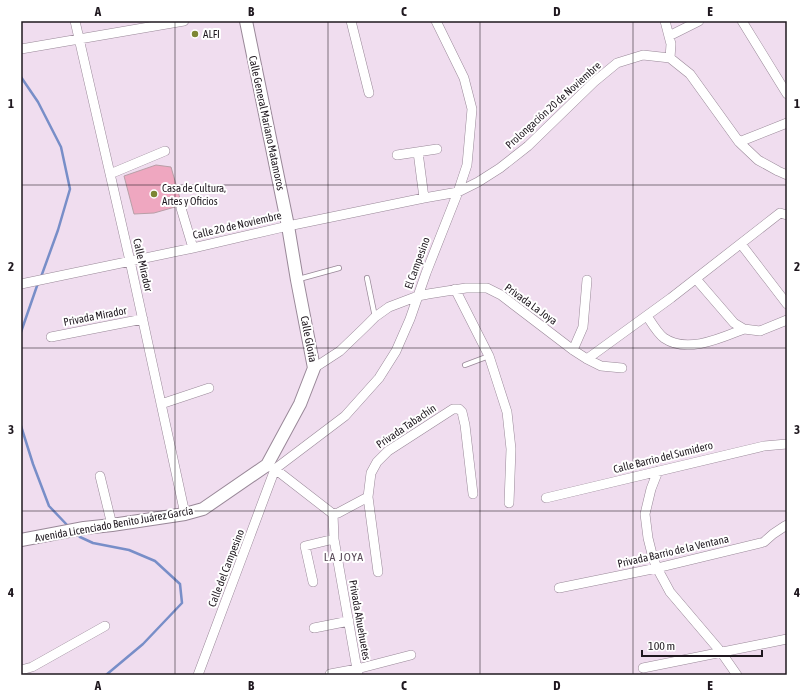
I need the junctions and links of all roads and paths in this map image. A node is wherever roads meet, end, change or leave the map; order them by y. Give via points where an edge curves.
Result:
1 (75, 21) edge
2 (184, 21) edge
3 (246, 21) edge
4 (351, 21) edge
5 (436, 21) edge
6 (665, 21) edge
7 (700, 21) edge
8 (742, 21) edge
9 (669, 36) junction
10 (79, 39) junction
11 (21, 49) edge
12 (670, 58) junction
13 (369, 94) dead end
14 (787, 94) edge
15 (787, 123) edge
16 (739, 142) junction
17 (437, 149) dead end
18 (165, 151) dead end
19 (418, 152) junction
20 (397, 155) dead end
21 (110, 174) junction
22 (787, 175) edge
23 (458, 192) junction
24 (424, 198) junction
25 (181, 208) dead end
26 (787, 215) edge
27 (288, 226) junction
28 (741, 244) junction
29 (193, 248) junction
30 (130, 261) junction
31 (339, 268) dead end
32 (367, 278) dead end
33 (696, 279) junction
34 (297, 280) junction
35 (587, 280) dead end
36 (26, 283) edge
37 (455, 289) junction
38 (418, 296) junction
39 (787, 304) edge
40 (647, 316) junction
41 (375, 317) junction
42 (142, 319) junction
43 (787, 320) edge
44 (744, 329) junction
45 (51, 337) dead end
46 (573, 350) junction
47 (489, 356) junction
48 (587, 359) junction
49 (465, 365) dead end
50 (314, 368) junction
51 (622, 368) dead end
52 (209, 388) dead end
53 (161, 404) junction
54 (787, 444) edge
55 (271, 467) junction
56 (658, 471) junction
57 (100, 476) dead end
58 (473, 494) dead end
59 (368, 497) junction
60 (546, 498) dead end
61 (509, 503) dead end
62 (185, 514) junction
63 (333, 514) junction
64 (112, 525) junction
65 (787, 526) edge
66 (334, 539) junction
67 (21, 540) edge
68 (657, 568) junction
69 (378, 572) dead end
70 (313, 582) dead end
71 (559, 588) dead end
72 (349, 621) junction
73 (105, 626) dead end
74 (314, 628) dead end
75 (787, 639) edge
76 (721, 652) junction
77 (411, 655) dead end
78 (643, 668) dead end
79 (21, 670) edge
80 (358, 672) edge
81 (330, 674) dead end
82 (198, 675) edge
83 (737, 675) edge

1 - 10 street, Calle Mirador
2 - 10 street
3 - 27 main road, Calle General Mariano Matamoros
4 - 13 street
5 - 23 street, El Campesino via 464,78 472,109 467,164
6 - 9 street
7 - 9 street
8 - 14 street
9 - 12 street
10 - 11 street
10 - 21 street, Calle Mirador
12 - 16 street via 690,74
12 - 23 street, Prolongación 20 de Noviembre via 643,55 617,63 528,146 500,168
15 - 16 street
16 - 22 street via 758,160
17 - 19 street
18 - 21 street
19 - 20 street
19 - 24 street
21 - 30 street, Calle Mirador
23 - 24 street, Calle 20 de Noviembre
23 - 38 street, El Campesino
24 - 27 street, Calle 20 de Noviembre
25 - 29 street
26 - 28 street via 780,213
27 - 29 street, Calle 20 de Noviembre
27 - 34 main road, Calle Gloria
28 - 33 street
28 - 39 street
29 - 30 street, Calle 20 de Noviembre
30 - 36 street, Calle 20 de Noviembre
30 - 42 street, Calle Mirador
31 - 34 lane
32 - 41 lane
33 - 40 street
33 - 44 street via 734,323
34 - 50 main road, Calle Gloria
35 - 46 street via 584,327
37 - 38 street, Privada La Joya
37 - 46 street, Privada La Joya via 487,288 501,295
37 - 47 street
38 - 41 street, Privada La Joya via 389,307
38 - 55 street, El Campesino via 396,351 379,378 345,416
40 - 44 street via 662,338 673,343 688,345 710,342
40 - 48 street
41 - 50 street, Privada La Joya via 340,351
42 - 45 street, Privada Mirador
42 - 53 street, Calle Mirador
43 - 44 street via 760,331
46 - 48 street, Privada La Joya
47 - 49 lane
47 - 61 street via 507,412 512,449
48 - 51 street, Privada La Joya via 601,366
50 - 55 main road, Calle Gloria
52 - 53 street
53 - 62 street, Calle Mirador
54 - 56 street, Calle Barrio del Sumidero via 764,446
55 - 62 main road, Avenida Licenciado Benito Juárez García via 203,509
55 - 63 street
55 - 82 street, Calle del Campesino
56 - 60 street, Calle Barrio del Sumidero
56 - 68 street via 645,514 648,538
57 - 64 street
58 - 59 street, Privada Tabachín via 462,412 453,409 382,456 372,473
59 - 63 street
59 - 69 street, Privada Tabachín
62 - 64 main road, Avenida Licenciado Benito Juárez García
63 - 66 street, Privada Ahuehuetes
64 - 67 main road, Avenida Licenciado Benito Juárez García
65 - 68 street, Privada Barrio de la Ventana via 764,542
66 - 70 street via 305,546
66 - 72 street, Privada Ahuehuetes
68 - 71 street, Privada Barrio de la Ventana
68 - 76 street via 670,592
72 - 74 street
72 - 80 street, Privada Ahuehuetes
73 - 79 street via 32,667
75 - 76 street
76 - 78 street
76 - 83 street
77 - 80 street, Privada Ahuehuetes
80 - 81 street

